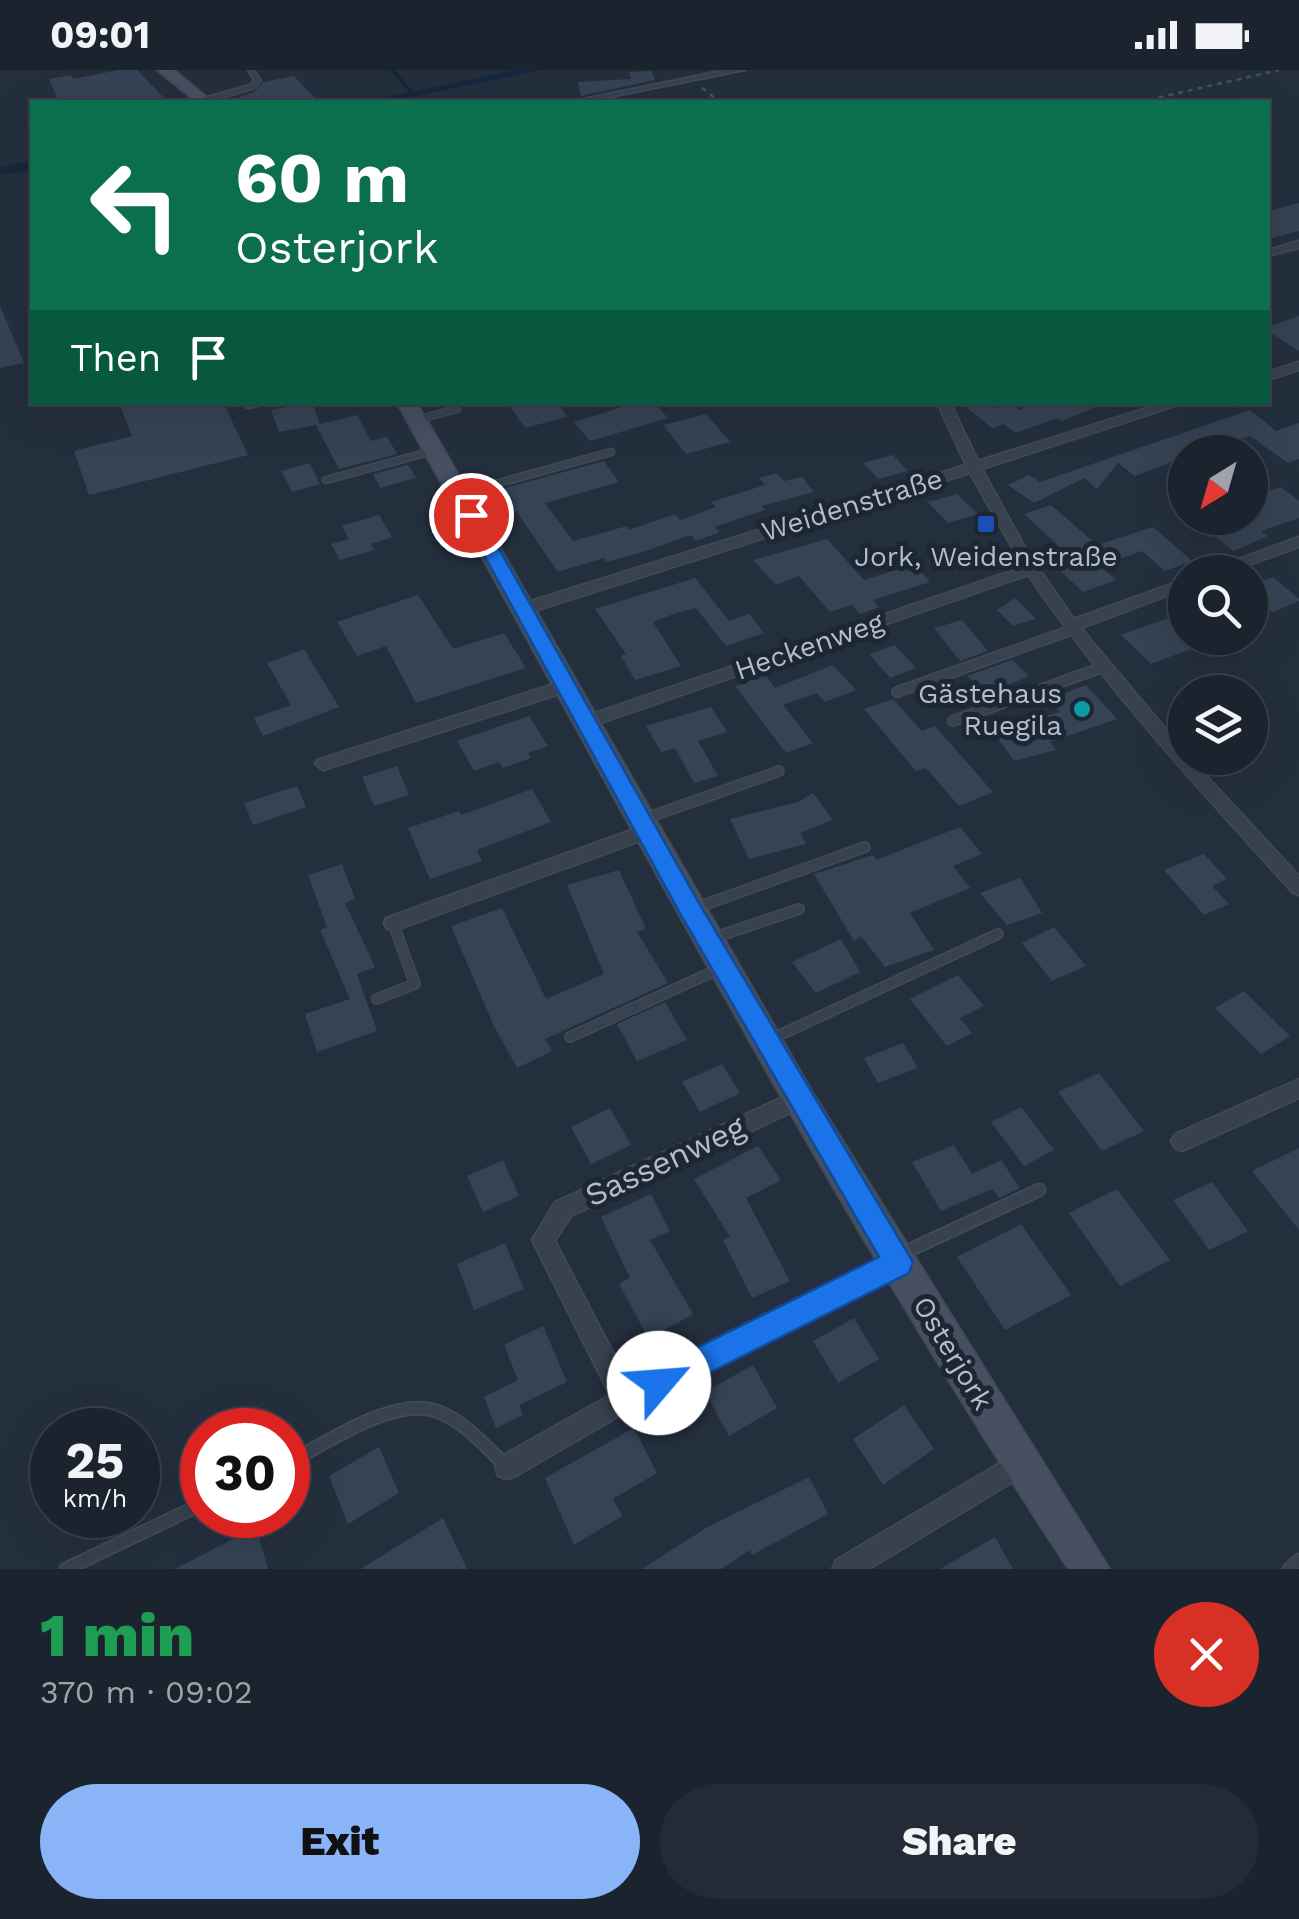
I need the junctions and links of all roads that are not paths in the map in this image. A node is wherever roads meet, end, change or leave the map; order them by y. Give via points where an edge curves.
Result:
1 (165, 70) edge
2 (250, 70) edge
3 (740, 70) edge
4 (198, 100) edge
5 (207, 100) edge
6 (584, 100) edge
7 (1299, 244) edge
8 (1270, 252) edge
9 (1299, 366) edge
10 (1270, 375) edge
11 (944, 405) edge
12 (1171, 405) edge
13 (457, 409) dead end
14 (411, 411) edge
15 (432, 451) junction
16 (612, 452) dead end
17 (974, 467) junction
18 (326, 480) dead end
19 (460, 494) junction
20 (1299, 542) edge
21 (1263, 555) edge
22 (1032, 569) junction
23 (1168, 590) edge
24 (523, 608) junction
25 (1072, 627) junction
26 (1104, 666) junction
27 (566, 686) junction
28 (896, 692) dead end
29 (954, 720) dead end
30 (586, 722) junction
31 (322, 764) dead end
32 (779, 771) dead end
33 (645, 825) junction
34 (864, 847) dead end
35 (1299, 888) edge
36 (799, 909) dead end
37 (690, 910) junction
38 (392, 923) joint
39 (998, 934) dead end
40 (716, 953) junction
41 (377, 999) dead end
42 (570, 1037) dead end
43 (767, 1041) junction
44 (1299, 1088) edge
45 (800, 1098) junction
46 (1182, 1141) dead end
47 (1039, 1190) dead end
48 (896, 1260) junction
49 (625, 1400) junction
50 (310, 1452) edge
51 (1020, 1462) junction
52 (507, 1467) joint
53 (180, 1515) edge
54 (1299, 1560) edge
55 (66, 1569) edge
56 (845, 1569) edge
57 (1091, 1569) edge
58 (1289, 1569) edge

1 - 4 main road
2 - 5 lane via 258,81 252,87
3 - 6 street
7 - 8 street
9 - 10 street
11 - 17 street
12 - 17 street, Weidenstraße
13 - 14 lane
14 - 15 main road, Osterjork
15 - 18 lane
15 - 19 main road, Osterjork
16 - 19 lane
17 - 22 street
17 - 24 street, Weidenstraße
19 - 24 main road, Osterjork
20 - 21 street
22 - 25 street
22 - 30 street, Heckenweg
23 - 25 street
24 - 27 main road, Osterjork
25 - 26 street
25 - 28 lane
26 - 29 lane
26 - 35 street
27 - 30 main road, Osterjork
27 - 31 street
30 - 33 main road, Osterjork
32 - 33 lane
33 - 37 main road, Osterjork
33 - 38 street
34 - 37 lane
36 - 40 lane
37 - 40 main road, Osterjork
38 - 41 lane via 415,984
39 - 43 lane
40 - 42 lane
40 - 43 main road, Osterjork
43 - 45 main road, Osterjork
44 - 46 street
45 - 48 main road, Osterjork
45 - 49 street, Sassenweg via 563,1209 543,1240
47 - 48 lane
48 - 49 street
48 - 51 main road, Osterjork
49 - 52 street
50 - 52 lane via 394,1411 429,1408
51 - 56 street
51 - 57 main road, Osterjork
53 - 55 lane
54 - 58 lane

